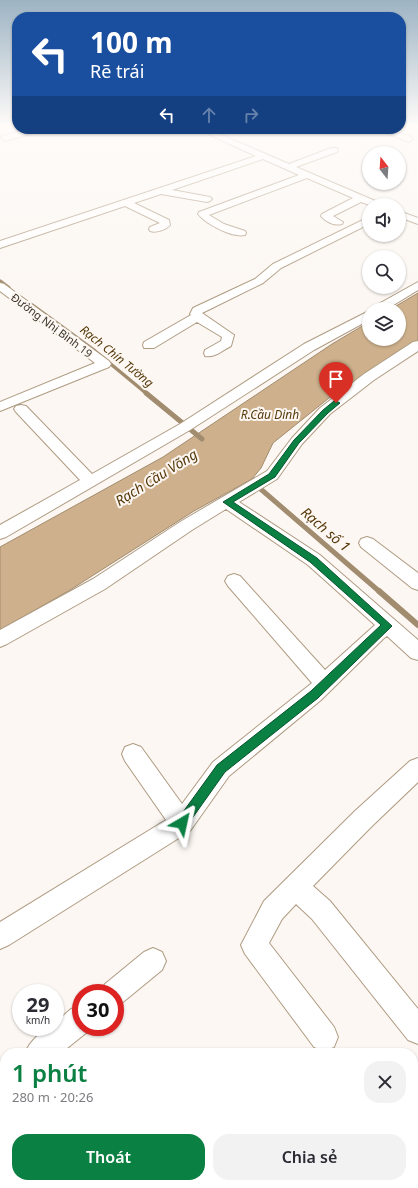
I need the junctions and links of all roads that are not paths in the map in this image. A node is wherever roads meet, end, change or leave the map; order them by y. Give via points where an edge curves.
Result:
1 (192, 180) edge
2 (292, 180) edge
3 (319, 180) edge
4 (161, 191) junction
5 (361, 198) joint
6 (207, 200) dead end
7 (126, 203) junction
8 (406, 217) edge
9 (418, 221) edge
10 (338, 222) dead end
11 (362, 224) edge
12 (154, 229) dead end
13 (241, 233) dead end
14 (0, 245) edge
15 (418, 285) edge
16 (0, 286) edge
17 (390, 302) edge
18 (197, 317) junction
19 (362, 319) edge
20 (418, 344) edge
21 (149, 345) dead end
22 (210, 353) dead end
23 (0, 407) edge
24 (21, 409) dead end
25 (90, 481) junction
26 (227, 502) junction
27 (0, 532) edge
28 (367, 543) dead end
29 (234, 581) dead end
30 (418, 583) edge
31 (388, 626) junction
32 (0, 639) edge
33 (418, 652) edge
34 (324, 684) junction
35 (133, 754) dead end
36 (418, 768) edge
37 (182, 823) junction
38 (296, 887) junction
39 (0, 936) edge
40 (153, 961) dead end
41 (124, 985) edge
42 (72, 1026) edge
43 (418, 1030) edge
44 (324, 1037) dead end
45 (45, 1048) edge

1 - 4 street
2 - 13 street via 203,214 217,224
3 - 5 street
4 - 6 street
4 - 7 street
5 - 10 street via 326,216
7 - 12 street via 165,222
7 - 14 street
8 - 9 street
11 - 18 street via 277,266 259,281 197,311
15 - 17 street
16 - 23 street, Đường Nhị Bình 19 via 104,364
18 - 21 street
18 - 22 street via 228,335 227,343
19 - 25 street via 309,347 189,424
20 - 26 street via 325,411 297,441 272,476
24 - 25 street
25 - 27 street
26 - 31 street via 314,560
26 - 32 street via 99,584
28 - 30 street
29 - 34 street
31 - 33 street
31 - 34 street via 376,634
34 - 37 street via 221,769
35 - 37 street
36 - 38 street via 362,819
37 - 39 street
38 - 43 street via 321,910
38 - 44 street via 272,910 254,945
40 - 41 street
42 - 45 street

